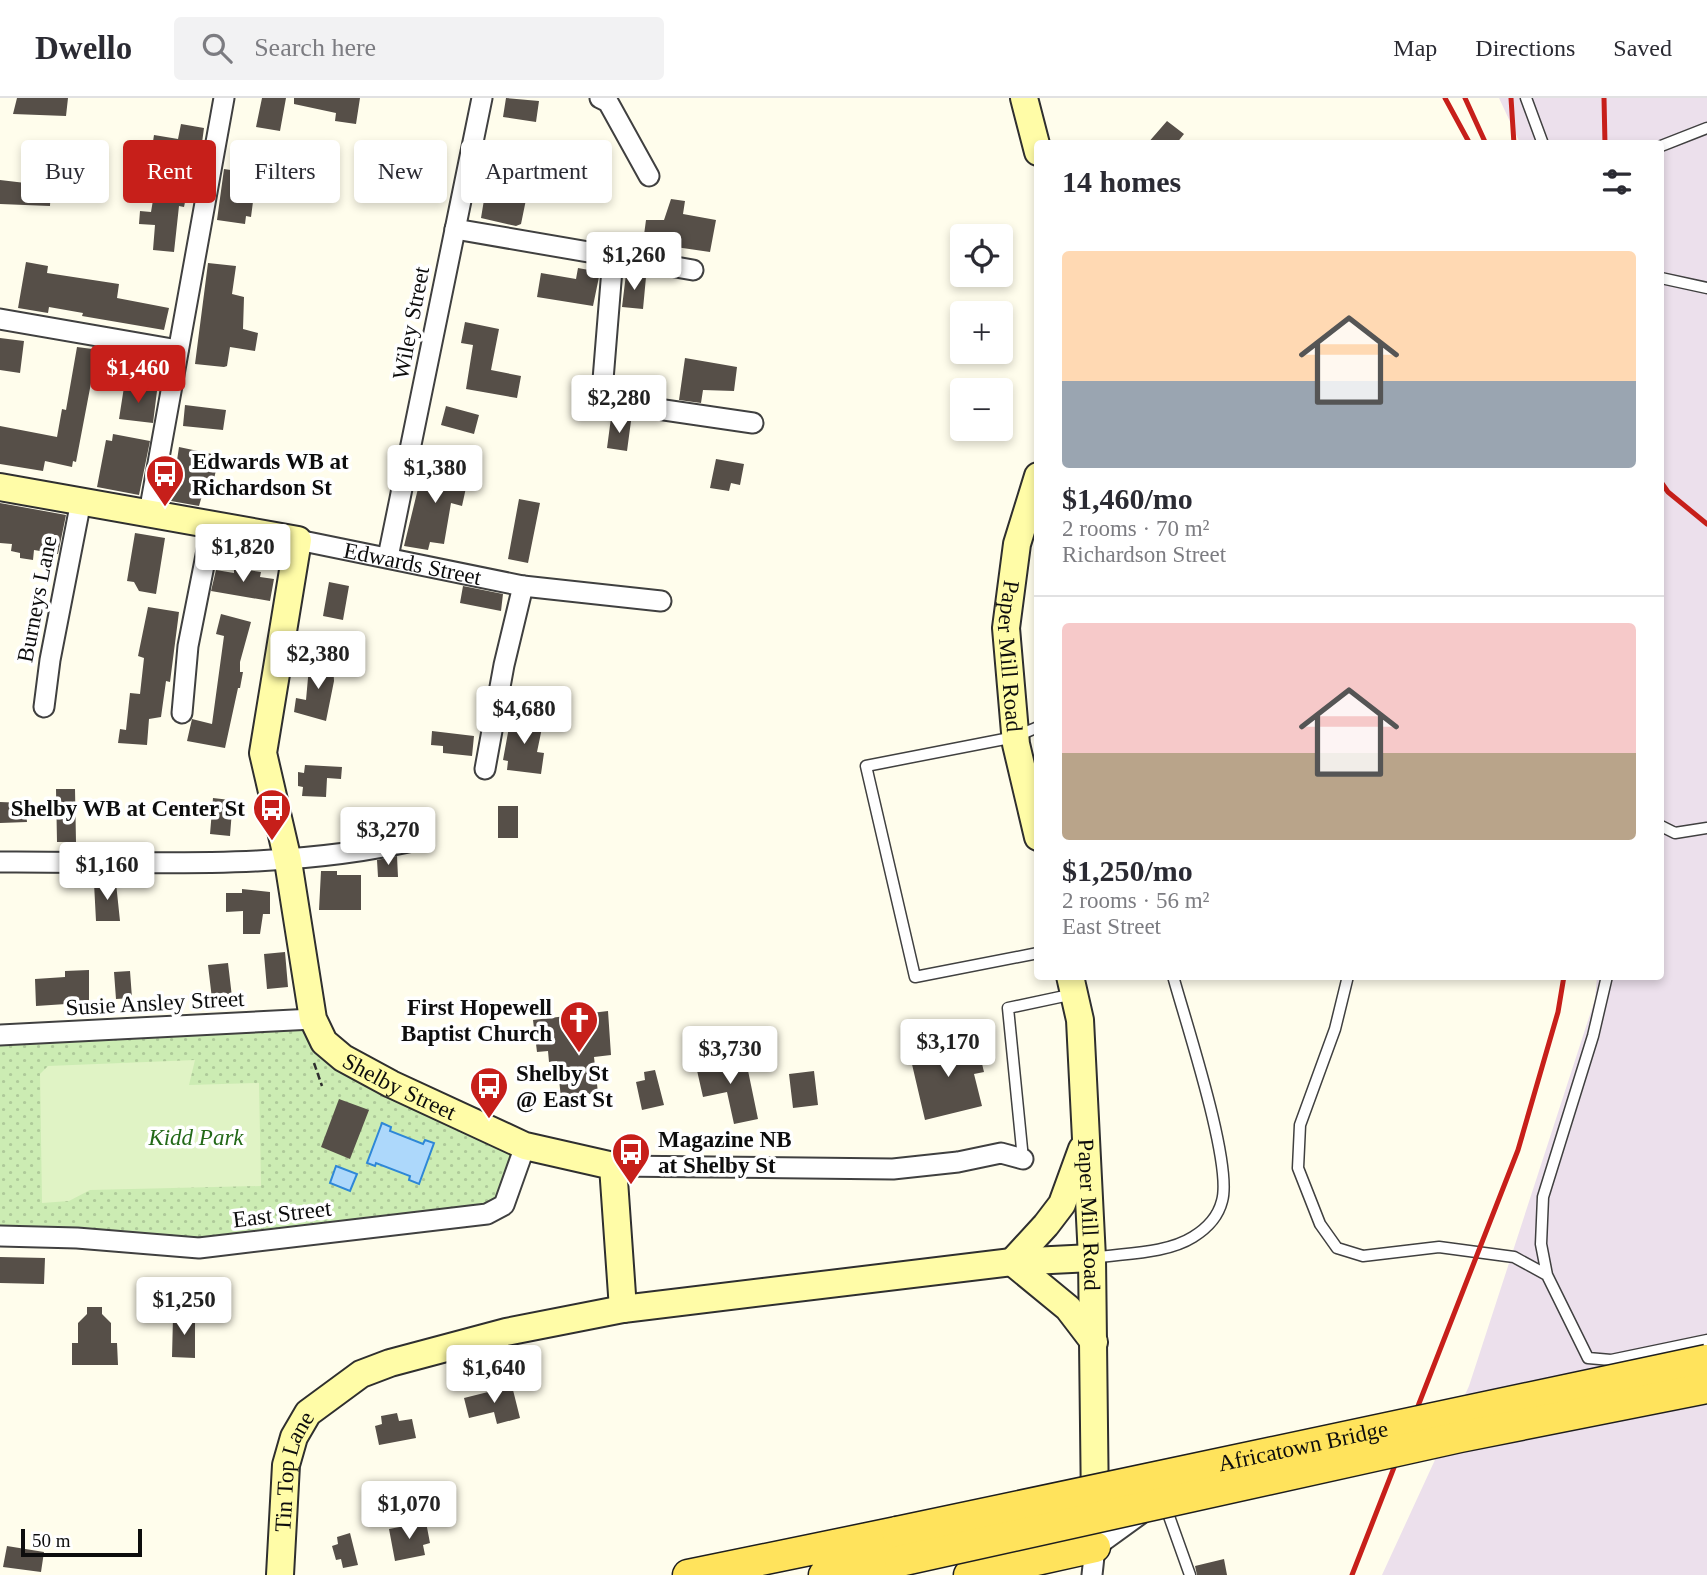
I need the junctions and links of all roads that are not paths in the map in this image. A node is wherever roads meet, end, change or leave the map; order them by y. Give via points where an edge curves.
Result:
1 (224, 98) edge
2 (482, 98) edge
3 (1024, 98) edge
4 (1526, 98) edge
5 (604, 100) edge
6 (1707, 128) edge
7 (1035, 140) edge
8 (1542, 140) edge
9 (1664, 145) edge
10 (649, 176) dead end
11 (455, 229) junction
12 (613, 257) junction
13 (693, 270) dead end
14 (1664, 279) edge
15 (1707, 288) edge
16 (0, 319) edge
17 (178, 350) junction
18 (753, 423) dead end
19 (0, 487) edge
20 (1034, 489) edge
21 (81, 501) junction
22 (149, 513) junction
23 (212, 525) junction
24 (298, 540) junction
25 (388, 557) junction
26 (523, 586) junction
27 (662, 601) dead end
28 (44, 707) dead end
29 (183, 713) dead end
30 (1027, 732) edge
31 (485, 769) dead end
32 (1034, 799) edge
33 (1664, 828) edge
34 (1707, 828) edge
35 (421, 839) dead end
36 (288, 861) junction
37 (0, 862) edge
38 (1034, 954) edge
39 (1174, 980) edge
40 (1347, 980) edge
41 (1606, 980) edge
42 (1072, 985) edge
43 (313, 1019) junction
44 (0, 1035) edge
45 (1086, 1138) junction
46 (525, 1146) junction
47 (1023, 1159) joint
48 (613, 1166) junction
49 (0, 1236) edge
50 (1092, 1258) junction
51 (1012, 1262) junction
52 (1547, 1275) junction
53 (623, 1309) junction
54 (1707, 1340) edge
55 (1094, 1342) junction
56 (1707, 1360) edge
57 (1707, 1380) edge
58 (1707, 1388) edge
59 (1162, 1498) junction
60 (1093, 1561) edge
61 (1056, 1565) edge
62 (284, 1570) edge
63 (688, 1575) edge
64 (824, 1575) edge
65 (968, 1575) edge
66 (1190, 1575) edge

1 - 17 street
2 - 11 street, Wiley Street
3 - 7 street
4 - 8 lane
5 - 10 street
6 - 9 lane
11 - 12 street
11 - 25 street, Wiley Street
12 - 13 street
12 - 18 street via 602,392 637,406
14 - 15 lane
16 - 17 street
17 - 22 street
19 - 21 street, Edwards Street
20 - 30 street, Paper Mill Road via 1017,544 1006,628
21 - 22 street, Edwards Street
21 - 28 street, Burneys Lane
22 - 23 street, Edwards Street
23 - 24 street, Edwards Street
23 - 29 street via 188,646
24 - 25 street, Edwards Street
24 - 36 street, Shelby Street via 263,753
25 - 26 street, Edwards Street
26 - 27 street, Edwards Street
26 - 31 street
30 - 32 street, Paper Mill Road
30 - 38 lane via 866,766 915,977
33 - 34 lane via 1675,833
35 - 36 street
36 - 37 street
36 - 43 street, Shelby Street
39 - 50 lane via 1220,1152 1223,1199 1212,1222 1191,1238 1172,1246
40 - 52 lane via 1335,1029 1300,1125 1298,1168 1320,1224 1337,1248 1363,1256 1438,1247 1514,1257
41 - 52 lane via 1543,1197 1541,1244
42 - 45 street, Paper Mill Road via 1080,1020
42 - 47 lane via 1008,1008
43 - 44 street, Susie Ansley Street
43 - 46 street, Shelby Street via 324,1042 343,1058
45 - 50 street, Paper Mill Road
45 - 51 street via 1062,1204
46 - 48 street, Shelby Street
46 - 49 street, East Street via 504,1205 487,1214 199,1248
47 - 48 street, Shelby Street via 1001,1153 893,1168
48 - 53 street
50 - 51 street, Tin Top Lane
50 - 55 street, Paper Mill Road
51 - 53 street, Tin Top Lane
51 - 55 street via 1069,1308
52 - 54 lane via 1588,1358 1611,1360
53 - 62 street, Tin Top Lane via 553,1321 390,1363 360,1374 335,1391 308,1413 294,1437 286,1465
55 - 60 street, Paper Mill Road
56 - 63 main road, Africatown Bridge, bridge
57 - 59 street via 1174,1489
58 - 64 main road, Africatown Bridge, bridge
59 - 60 street
59 - 66 lane
60 - 61 main road
61 - 65 main road

